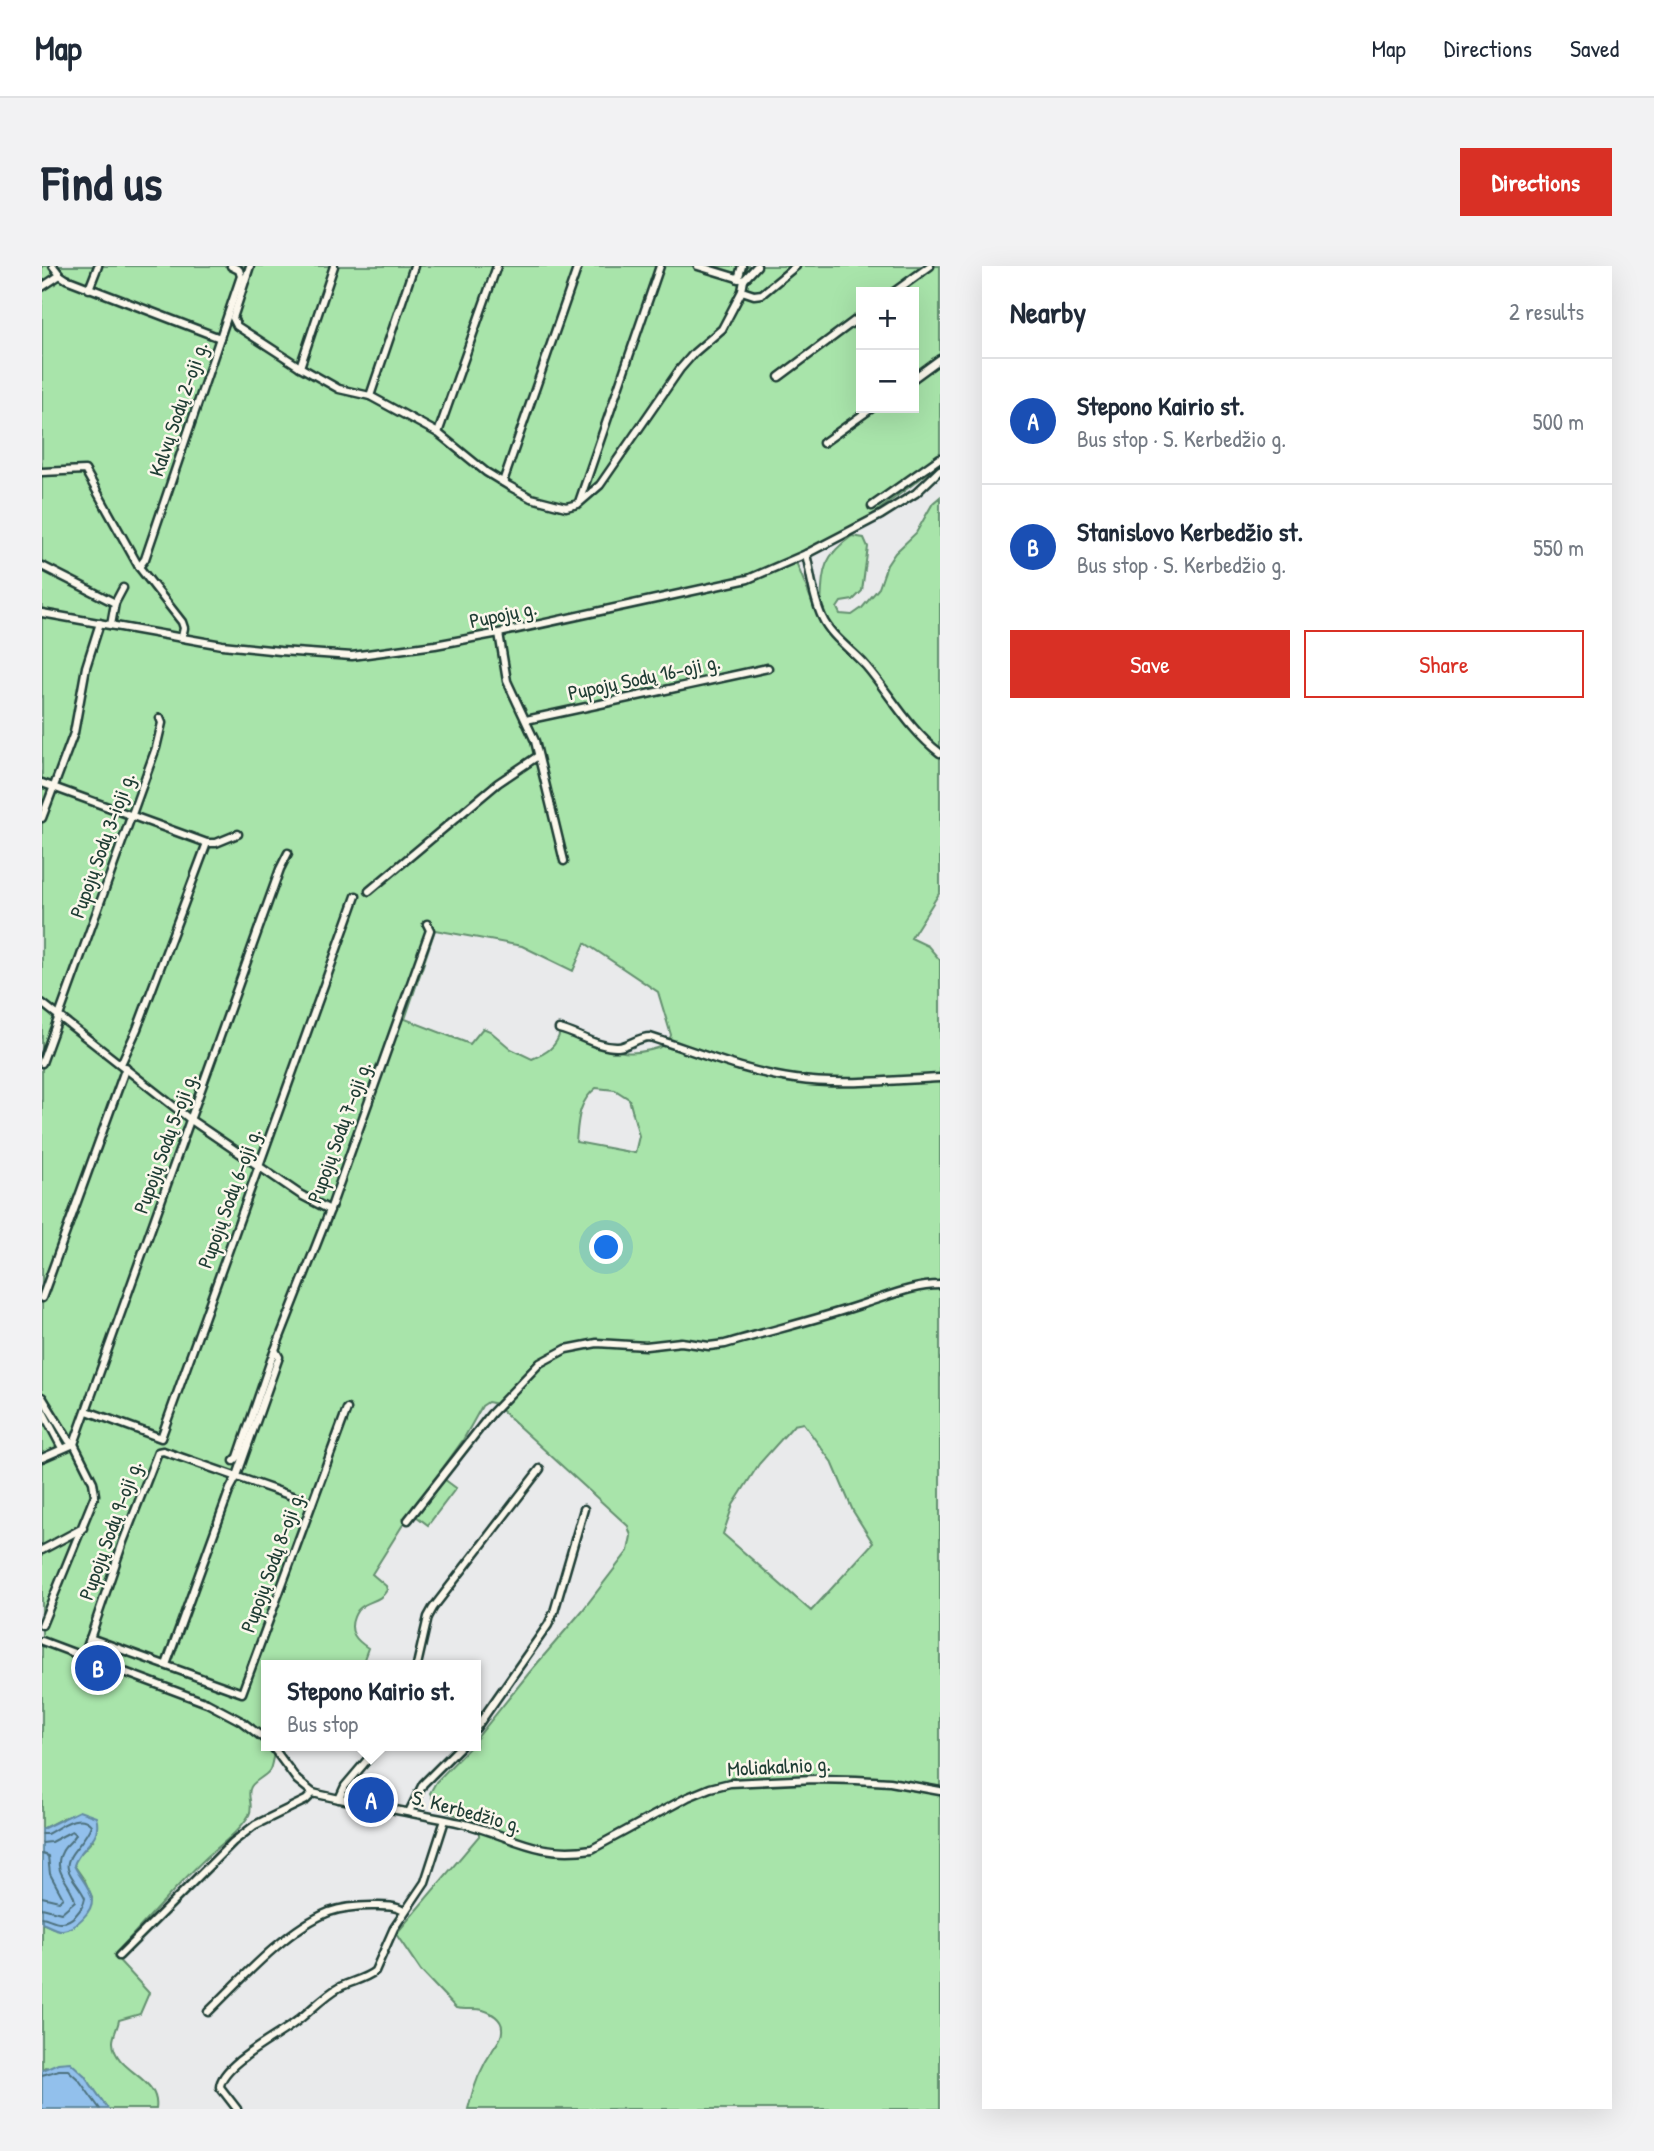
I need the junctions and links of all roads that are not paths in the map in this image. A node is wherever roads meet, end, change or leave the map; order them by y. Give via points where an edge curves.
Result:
1 (53, 266) edge
2 (98, 266) edge
3 (230, 266) edge
4 (250, 266) edge
5 (334, 266) edge
6 (414, 266) edge
7 (497, 266) edge
8 (578, 266) edge
9 (660, 266) edge
10 (698, 266) edge
11 (742, 266) edge
12 (757, 266) edge
13 (796, 266) edge
14 (929, 266) edge
15 (60, 275) junction
16 (741, 279) junction
17 (42, 287) edge
18 (901, 287) edge
19 (89, 289) junction
20 (742, 291) junction
21 (856, 320) edge
22 (220, 338) junction
23 (940, 359) edge
24 (300, 367) junction
25 (919, 374) edge
26 (779, 377) dead end
27 (370, 396) junction
28 (865, 413) edge
29 (439, 433) junction
30 (823, 443) dead end
31 (940, 458) edge
32 (940, 470) edge
33 (42, 472) edge
34 (503, 482) junction
35 (578, 504) junction
36 (872, 506) dead end
37 (806, 554) junction
38 (42, 566) edge
39 (139, 567) junction
40 (123, 589) dead end
41 (115, 603) junction
42 (42, 613) edge
43 (100, 623) junction
44 (111, 625) junction
45 (499, 633) junction
46 (182, 637) junction
47 (768, 668) dead end
48 (160, 718) dead end
49 (526, 720) junction
50 (940, 753) edge
51 (538, 757) junction
52 (42, 783) edge
53 (53, 788) junction
54 (132, 816) junction
55 (42, 818) edge
56 (238, 834) dead end
57 (207, 843) junction
58 (288, 853) dead end
59 (564, 861) dead end
60 (369, 891) dead end
61 (356, 896) dead end
62 (427, 924) dead end
63 (42, 1003) edge
64 (59, 1015) junction
65 (559, 1029) dead end
66 (42, 1062) edge
67 (124, 1066) junction
68 (940, 1078) edge
69 (191, 1121) junction
70 (258, 1167) junction
71 (330, 1210) junction
72 (940, 1285) edge
73 (42, 1298) edge
74 (275, 1350) junction
75 (42, 1396) edge
76 (347, 1409) dead end
77 (42, 1410) edge
78 (87, 1412) junction
79 (74, 1444) junction
80 (62, 1447) junction
81 (42, 1458) edge
82 (234, 1461) dead end
83 (540, 1469) dead end
84 (237, 1476) junction
85 (312, 1503) junction
86 (584, 1509) dead end
87 (408, 1520) dead end
88 (83, 1528) junction
89 (42, 1550) edge
90 (42, 1625) edge
91 (90, 1638) junction
92 (42, 1641) edge
93 (84, 1656) junction
94 (419, 1660) edge
95 (166, 1665) junction
96 (481, 1721) edge
97 (261, 1736) edge
98 (276, 1751) edge
99 (375, 1751) edge
100 (456, 1751) edge
101 (940, 1791) edge
102 (313, 1793) junction
103 (339, 1799) junction
104 (409, 1812) junction
105 (445, 1820) junction
106 (592, 1849) joint
107 (404, 1911) junction
108 (119, 1956) dead end
109 (208, 2012) dead end
110 (237, 2109) edge

1 - 15 street
2 - 19 street
3 - 22 street, Kalvų Sodų 2-oji g. via 241,276
4 - 24 street via 233,318 237,326
5 - 24 street
6 - 27 street
7 - 29 street
8 - 34 street
9 - 35 street
10 - 16 street
11 - 16 street
12 - 16 street
13 - 20 street via 762,294
14 - 18 street
15 - 17 street
15 - 19 street
16 - 20 street
19 - 22 street
20 - 35 street via 722,330 680,369 600,485
21 - 26 street
22 - 39 street, Kalvų Sodų 2-oji g.
23 - 25 street
24 - 27 street via 345,392
27 - 29 street
28 - 30 street
29 - 34 street
31 - 36 street
32 - 37 street, Pupojų g. via 916,493 881,515
33 - 39 street via 85,470
34 - 35 street via 531,498 566,507
37 - 45 street, Pupojų g. via 748,579
37 - 50 street via 823,620
38 - 41 street
39 - 46 street via 182,622
40 - 41 street
41 - 44 street
42 - 43 street, Pupojų g.
43 - 44 street, Pupojų g.
43 - 53 street via 86,667 74,733
44 - 46 street, Pupojų g.
45 - 46 street, Pupojų g. via 352,656 222,645
45 - 49 street via 506,681
47 - 49 street, Pupojų Sodų 16-oji g.
48 - 54 street, Pupojų Sodų 3-ioji g. via 156,748
49 - 51 street
51 - 59 street
51 - 60 street via 498,783
52 - 53 street
53 - 54 street
53 - 55 street
54 - 57 street
54 - 64 street, Pupojų Sodų 3-ioji g.
56 - 57 street
57 - 67 street
58 - 69 street, Pupojų Sodų 5-oji g.
61 - 70 street, Pupojų Sodų 6-oji g.
62 - 71 street, Pupojų Sodų 7-oji g. via 430,930
63 - 64 street
64 - 66 street, Pupojų Sodų 3-ioji g.
64 - 67 street
65 - 68 street via 618,1047 650,1037 795,1079
67 - 69 street
67 - 73 street
69 - 70 street
69 - 78 street, Pupojų Sodų 5-oji g.
70 - 71 street
70 - 78 street, Pupojų Sodų 6-oji g. via 161,1438
71 - 74 street, Pupojų Sodų 7-oji g.
72 - 87 street via 897,1291 725,1344 597,1343 566,1349 523,1378
74 - 82 street, Pupojų Sodų 7-oji g.
74 - 84 street, Pupojų Sodų 7-oji g. via 279,1357
75 - 79 street
76 - 85 street, Pupojų Sodų 8-oji g.
77 - 80 street
78 - 79 street, Pupojų Sodų 5-oji g.
79 - 80 street
79 - 88 street via 95,1489
80 - 81 street
83 - 94 street via 433,1608
84 - 85 street, Pupojų Sodų 9-oji g.
84 - 91 street, Pupojų Sodų 9-oji g. via 163,1451 157,1454
84 - 95 street, Pupojų Sodų 7-oji g.
85 - 95 street, Pupojų Sodų 8-oji g. via 242,1693
86 - 96 street via 548,1625
88 - 89 street
88 - 90 street
91 - 93 street, Pupojų Sodų 9-oji g.
91 - 95 street, Pupojų Sodų 8-oji g.
92 - 93 street
93 - 97 street via 207,1703
98 - 102 street
99 - 103 street
100 - 104 street via 423,1784
101 - 106 street, Moliakalnio g. via 856,1780 730,1783 688,1797
102 - 103 street, S. Kerbedžio g.
102 - 108 street via 233,1842
103 - 104 street, S. Kerbedžio g.
104 - 105 street, S. Kerbedžio g.
105 - 106 street, S. Kerbedžio g. via 546,1851
105 - 107 street via 425,1882
107 - 109 street via 384,1906 330,1912 274,1949
107 - 110 street via 378,1967 339,1987 225,2074 220,2087

